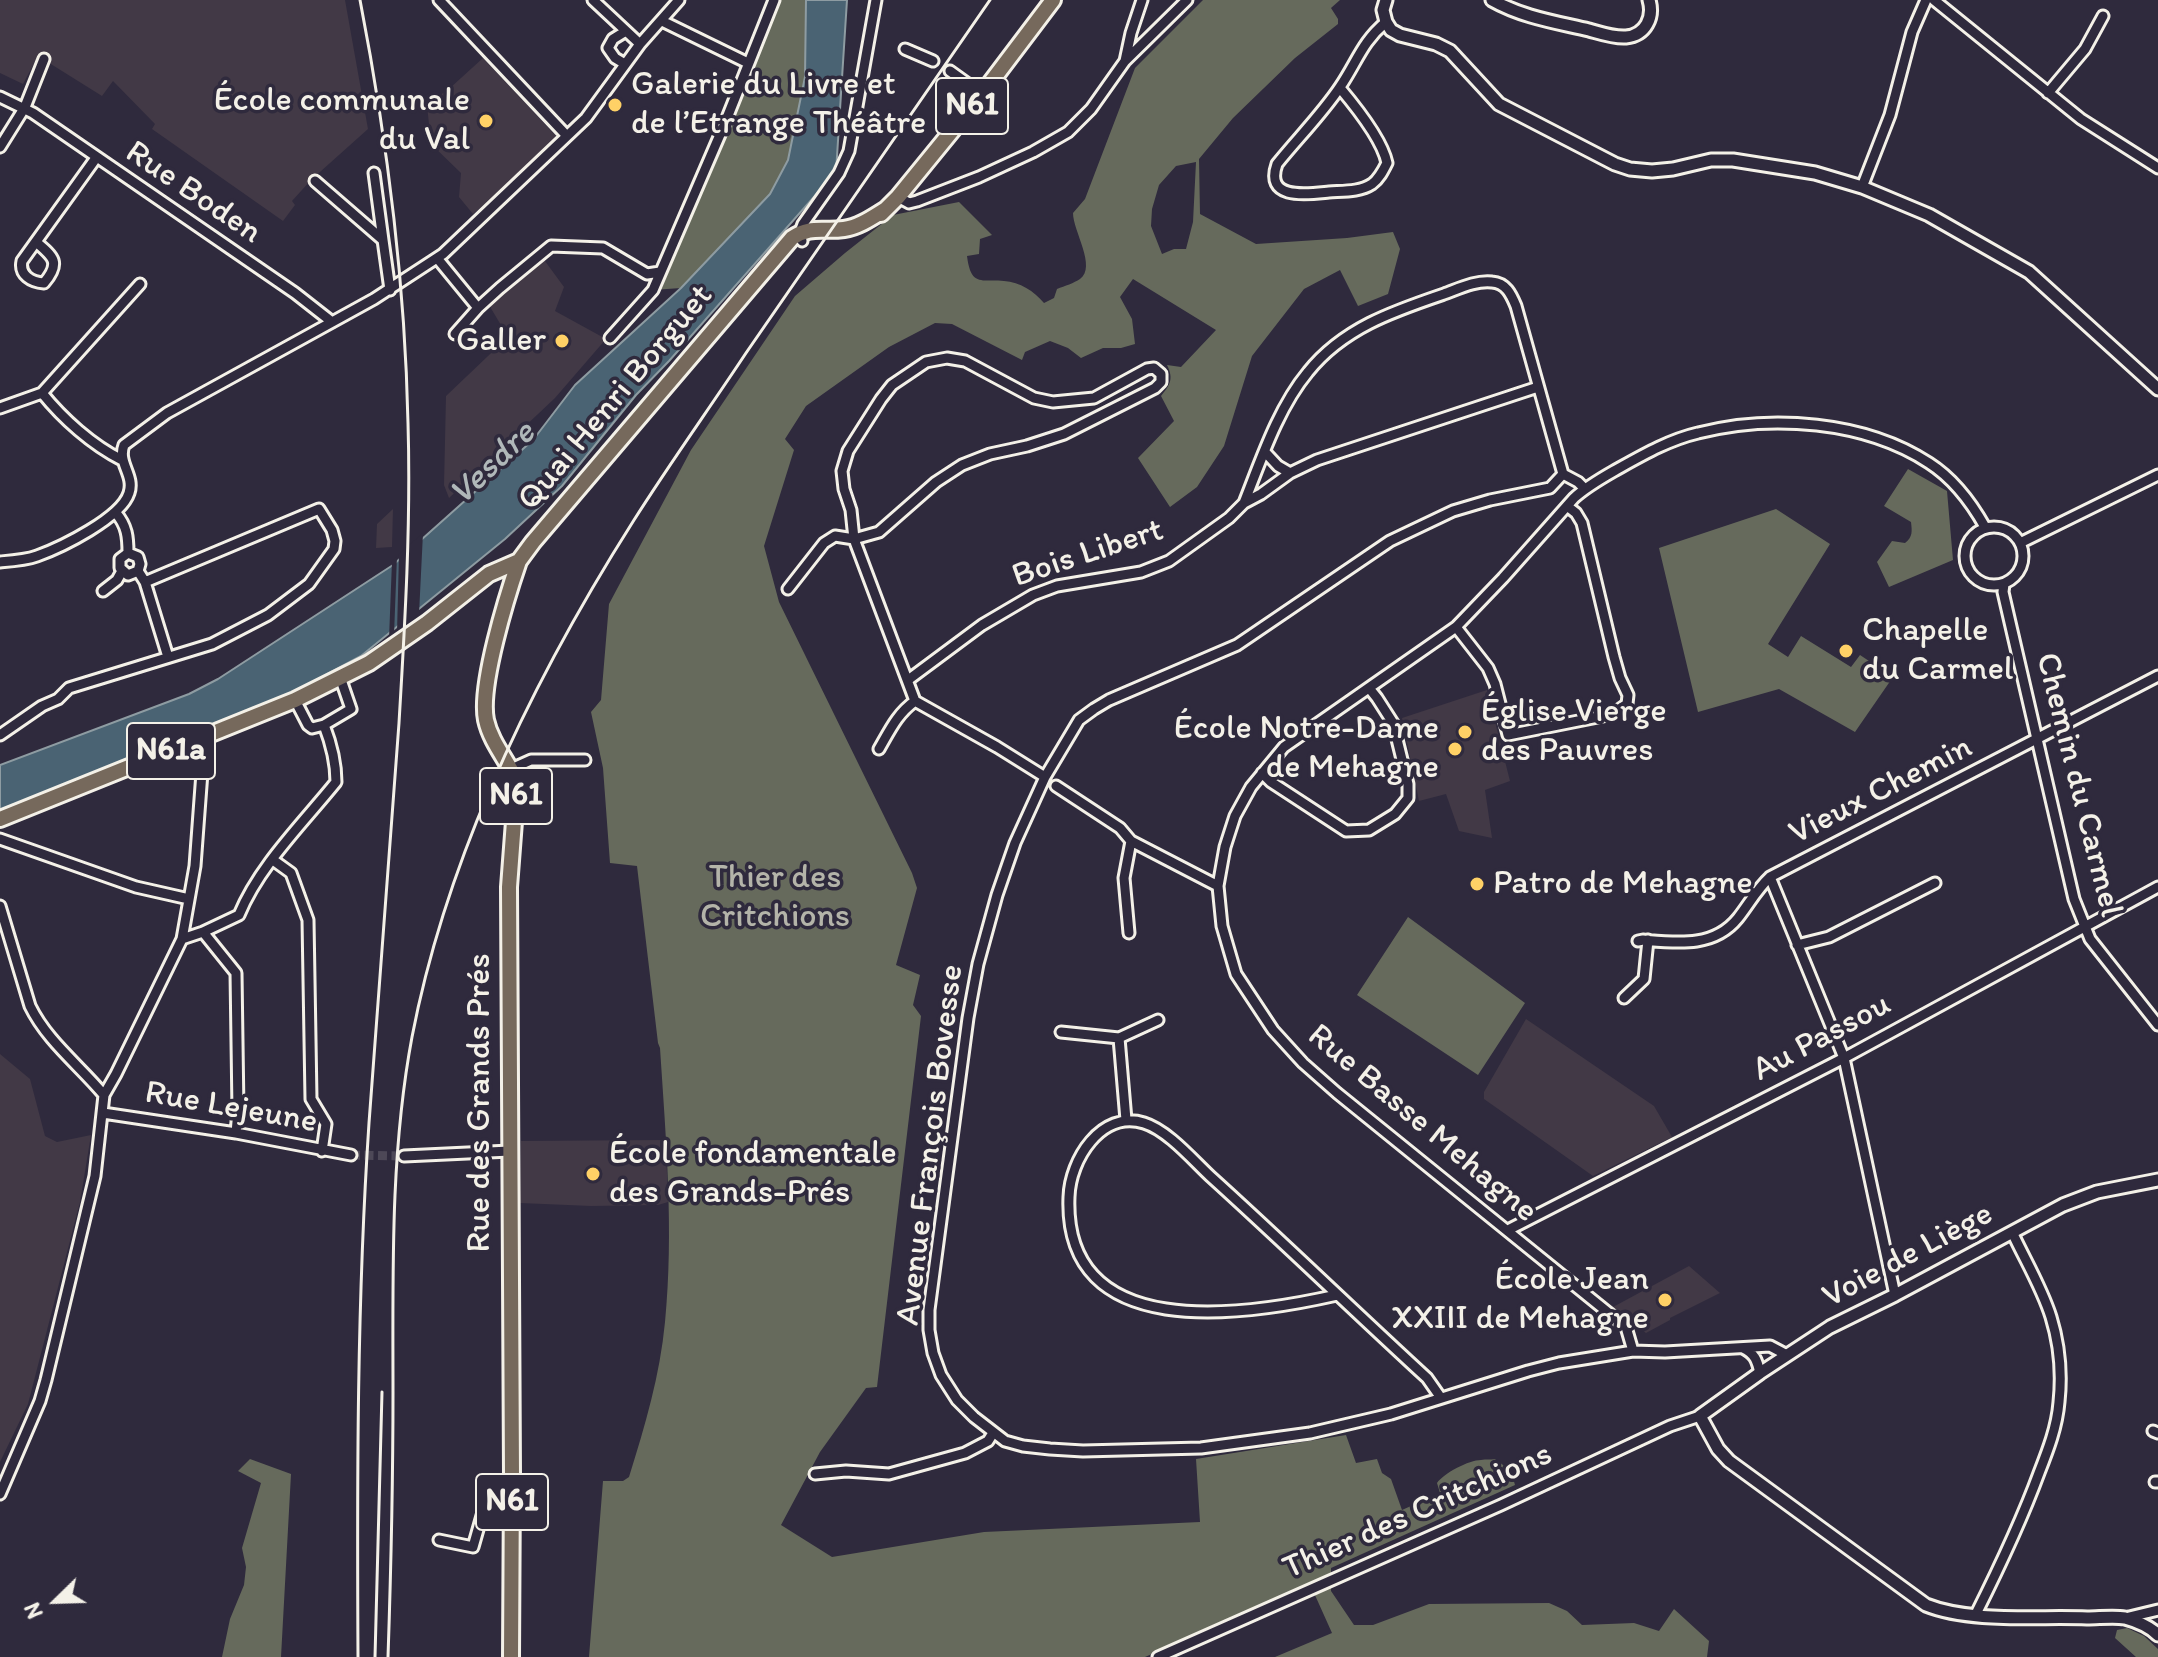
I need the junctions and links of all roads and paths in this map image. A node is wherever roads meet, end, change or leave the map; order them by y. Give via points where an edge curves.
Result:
1 (439, 0) edge
2 (593, 0) edge
3 (679, 0) edge
4 (774, 0) edge
5 (876, 0) edge
6 (1053, 0) edge
7 (1142, 0) edge
8 (1187, 0) edge
9 (1386, 0) edge
10 (1492, 0) edge
11 (1649, 0) edge
12 (1926, 0) edge
13 (1934, 0) edge
14 (2103, 16) dead end
15 (662, 21) junction
16 (1386, 22) junction
17 (626, 31) junction
18 (640, 44) junction
19 (905, 49) dead end
20 (44, 59) dead end
21 (933, 61) dead end
22 (1125, 61) junction
23 (748, 63) junction
24 (625, 64) junction
25 (950, 71) dead end
26 (1340, 88) junction
27 (2048, 93) junction
28 (982, 94) junction
29 (0, 97) edge
30 (25, 107) junction
31 (567, 136) junction
32 (0, 147) edge
33 (96, 158) junction
34 (2158, 168) edge
35 (374, 173) dead end
36 (315, 181) dead end
37 (1862, 187) junction
38 (898, 197) junction
39 (801, 237) junction
40 (383, 240) junction
41 (36, 242) dead end
42 (437, 258) junction
43 (660, 272) junction
44 (140, 284) dead end
45 (390, 290) junction
46 (478, 308) junction
47 (332, 322) junction
48 (455, 334) dead end
49 (610, 338) dead end
50 (1538, 387) junction
51 (2158, 389) edge
52 (42, 393) junction
53 (0, 408) edge
54 (1265, 452) junction
55 (122, 460) junction
56 (1290, 473) junction
57 (1563, 474) junction
58 (2158, 475) edge
59 (1584, 488) junction
60 (1244, 503) junction
61 (1567, 506) junction
62 (116, 513) junction
63 (1985, 527) junction
64 (854, 539) junction
65 (2020, 543) junction
66 (128, 553) junction
67 (519, 561) junction
68 (0, 562) edge
69 (122, 571) junction
70 (138, 571) junction
71 (489, 574) junction
72 (145, 582) junction
73 (2004, 584) junction
74 (510, 587) junction
75 (788, 589) dead end
76 (103, 591) dead end
77 (1456, 627) junction
78 (168, 657) junction
79 (2158, 676) edge
80 (340, 677) junction
81 (908, 680) junction
82 (1369, 688) junction
83 (295, 700) junction
84 (915, 701) junction
85 (324, 725) junction
86 (0, 735) edge
87 (2037, 739) junction
88 (201, 740) junction
89 (879, 749) dead end
90 (585, 760) dead end
91 (511, 769) junction
92 (1262, 773) junction
93 (1045, 777) junction
94 (1056, 786) dead end
95 (0, 819) edge
96 (0, 839) edge
97 (1131, 841) junction
98 (273, 860) junction
99 (1770, 877) junction
100 (1935, 883) dead end
101 (1218, 886) junction
102 (2158, 887) edge
103 (189, 899) junction
104 (0, 906) edge
105 (2085, 927) junction
106 (203, 932) junction
107 (1129, 933) dead end
108 (182, 939) junction
109 (1797, 945) junction
110 (1624, 998) dead end
111 (1158, 1020) dead end
112 (2158, 1025) edge
113 (1061, 1032) dead end
114 (1119, 1038) junction
115 (1844, 1058) junction
116 (104, 1095) junction
117 (103, 1113) junction
118 (1126, 1120) junction
119 (236, 1133) junction
120 (322, 1151) junction
121 (510, 1151) junction
122 (351, 1155) tunnel mouth
123 (404, 1156) tunnel mouth
124 (2158, 1180) edge
125 (1508, 1230) junction
126 (2012, 1232) junction
127 (1337, 1295) junction
128 (1895, 1295) junction
129 (1743, 1348) junction
130 (1633, 1351) junction
131 (1787, 1355) junction
132 (1760, 1373) junction
133 (1441, 1398) junction
134 (1700, 1416) junction
135 (993, 1433) junction
136 (815, 1474) dead end
137 (484, 1493) dead end
138 (0, 1494) edge
139 (483, 1512) junction
140 (512, 1512) junction
141 (439, 1540) dead end
142 (2158, 1610) edge
143 (1976, 1614) junction
144 (2125, 1618) junction
145 (2158, 1635) edge
146 (511, 1657) edge
147 (1158, 1657) edge

1 - 31 street
2 - 17 street
3 - 15 street
4 - 23 street
5 - 39 street via 849,151 803,224
6 - 28 main road, N61
7 - 22 street
8 - 22 street
9 - 16 street
10 - 11 street via 1529,17 1628,37 1650,21
12 - 37 street
13 - 27 street
14 - 27 street via 2085,49
15 - 18 street
15 - 23 street
16 - 26 street via 1372,34
16 - 37 street via 1400,35 1450,51 1499,104 1615,164 1652,171 1733,160 1815,173
17 - 18 street
17 - 24 street via 608,48
18 - 24 street
19 - 21 street
20 - 30 street
22 - 38 street via 1091,109 1052,142 917,201
23 - 43 street
24 - 31 street
25 - 28 street
26 - 26 street via 1277,164 1275,181 1283,191 1295,195 1363,189 1380,176 1387,163 1385,153
27 - 34 street
28 - 38 main road, N61
29 - 30 street, Rue Boden
30 - 32 street
30 - 33 street, Rue Boden
31 - 42 street
33 - 41 street
33 - 47 street, Rue Boden
35 - 40 street
36 - 40 street
37 - 51 street via 1929,215 2029,272
38 - 39 main road, N61 via 869,226 846,236
39 - 67 main road, Quai Henri Borguet / N61 via 782,250
40 - 45 street
42 - 45 street
42 - 46 street
43 - 46 street via 647,274 603,248 551,246
43 - 49 street via 653,290
44 - 52 street
45 - 47 street
46 - 48 street
47 - 55 street via 167,413 124,445
50 - 54 street, Bois Libert via 1509,290 1493,281 1472,284 1371,321 1331,349 1295,390
50 - 56 street, Bois Libert
50 - 57 street, Bois Libert
52 - 53 street
52 - 55 street via 57,411
54 - 56 street
54 - 60 street, Bois Libert
55 - 62 street via 131,485
56 - 60 street, Bois Libert
57 - 59 street
57 - 93 street, Avenue François Bovesse via 1550,488 1453,511 1390,541 1237,645 1094,709 1079,720
58 - 65 street
59 - 61 street, Rue Basse Mehagne
59 - 63 street via 1649,451 1697,433 1760,423 1798,424 1872,437 1929,463 1967,498
60 - 81 street, Bois Libert via 1169,561 1141,572 1057,586 1020,602
61 - 77 street, Rue Basse Mehagne
61 - 77 street via 1584,530 1627,704 1613,714 1508,735 1488,668
62 - 66 street via 128,535
62 - 68 street via 37,556
63 - 65 street via 2009,530
63 - 73 street via 1968,540 1965,561 1979,581
64 - 64 street via 842,471 848,451 892,385 926,362 965,361 1009,387 1053,402 1094,398 1147,369 1161,374 1155,388 1064,434 962,465 879,532
64 - 75 street via 835,536 824,543
64 - 81 street
65 - 73 street via 2021,567
66 - 69 street via 119,562
66 - 70 street via 140,560
67 - 71 main road, Quai Henri Borguet
67 - 74 main road, Rue des Grands Prés / N61
69 - 70 street
69 - 76 street
70 - 72 street
71 - 74 main road via 502,577
71 - 80 main road, Quai Henri Borguet / N61a via 380,657
72 - 78 street
72 - 78 street via 319,509 332,530 334,549 309,584 268,615 212,644
73 - 87 street, Chemin du Carmel
74 - 91 main road, Rue des Grands Prés / N61 via 485,701 494,741
77 - 82 street, Rue Basse Mehagne
78 - 86 street via 69,688
79 - 87 street, Vieux Chemin
80 - 83 main road, Quai Henri Borguet / N61a
80 - 85 street via 351,709
81 - 84 street
82 - 92 street, Rue Basse Mehagne via 1284,747
82 - 92 street via 1393,723 1408,784 1408,798 1395,814 1369,830 1346,831
83 - 85 street via 308,725
83 - 88 main road, Quai Henri Borguet / N61a
84 - 89 street via 892,723
84 - 93 street
85 - 98 street via 336,782
87 - 99 street, Vieux Chemin
87 - 105 street, Chemin du Carmel
88 - 95 main road, Quai Henri Borguet / N61a
88 - 103 street
90 - 91 street via 531,760
91 - 121 main road, Rue des Grands Prés / N61 via 517,782 509,887
92 - 101 street, Rue Basse Mehagne via 1235,816
93 - 135 street, Avenue François Bovesse via 1015,843 978,964 929,1310 941,1375 957,1400
94 - 97 street
96 - 103 street via 136,887
97 - 101 street
97 - 107 street via 1124,878
98 - 106 street via 239,915
98 - 120 street via 291,873 308,920 311,1099 326,1124
99 - 109 street
99 - 110 street, Vieux Chemin via 1720,934 1681,943 1643,940 1644,979
100 - 109 street via 1829,937
101 - 125 street, Rue Basse Mehagne via 1222,926 1236,974 1273,1030 1337,1093
102 - 105 street, Au Passou
103 - 108 street
104 - 116 street via 36,1018
105 - 112 street, Chemin du Carmel
105 - 115 street, Au Passou
106 - 108 street
106 - 119 street via 236,973
108 - 116 street
109 - 115 street
111 - 114 street
113 - 114 street
114 - 118 street
115 - 125 street, Au Passou
115 - 128 street
116 - 117 street
117 - 119 street, Rue Lejeune
117 - 138 street via 95,1176 43,1390
118 - 127 street via 1157,1128
118 - 127 street via 1086,1145 1069,1188 1073,1238 1091,1274 1113,1292 1166,1311 1249,1309
119 - 120 street, Rue Lejeune
120 - 122 street, Rue Lejeune
121 - 123 street
121 - 140 main road, Rue des Grands Prés / N61
124 - 126 street, Voie de Liège via 2097,1192
125 - 130 street, Rue Basse Mehagne via 1626,1327
126 - 128 street, Voie de Liège
126 - 143 street via 2057,1338 2059,1403 2031,1496
127 - 133 street via 1427,1378
128 - 131 street, Voie de Liège
129 - 130 street, Avenue François Bovesse
129 - 131 street, Avenue François Bovesse via 1770,1346
129 - 132 street via 1759,1363
130 - 133 street, Avenue François Bovesse via 1559,1363
131 - 132 street, Voie de Liège
132 - 134 street, Voie de Liège
133 - 135 street, Avenue François Bovesse via 1310,1433 1201,1448 1050,1449 1005,1441
134 - 143 street via 1729,1461 1892,1581 1943,1612
134 - 147 street, Thier des Critchions
135 - 136 street via 965,1453 889,1474
137 - 139 street
139 - 140 street
139 - 141 street via 473,1547
140 - 146 main road, Rue des Grands Prés / N61
142 - 144 street
143 - 144 street
144 - 145 street

